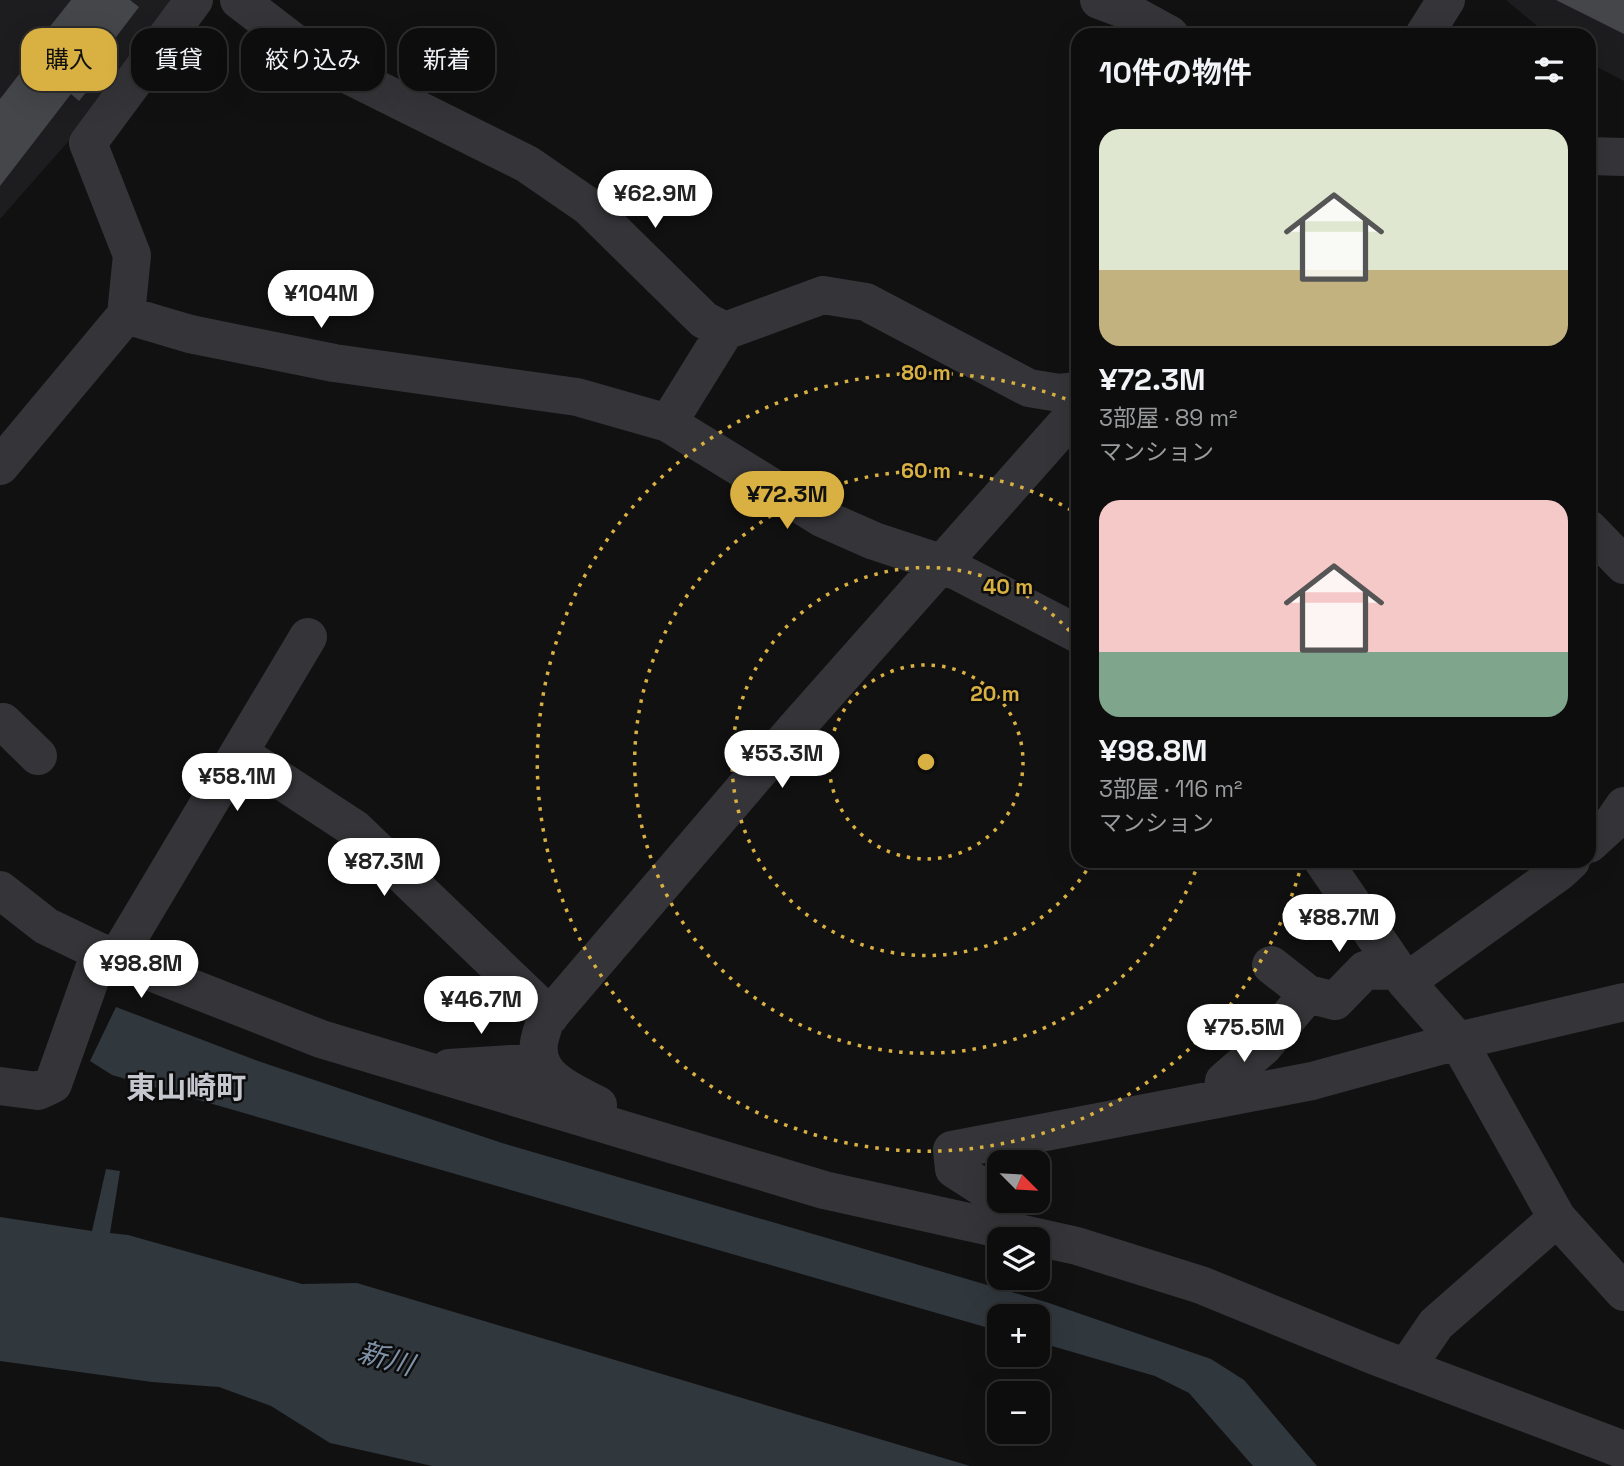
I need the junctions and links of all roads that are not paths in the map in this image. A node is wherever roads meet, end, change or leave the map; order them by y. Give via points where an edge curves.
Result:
1 (194, 0) edge
2 (239, 0) edge
3 (1099, 0) edge
4 (1446, 0) edge
5 (1157, 28) edge
6 (1428, 28) edge
7 (1596, 156) edge
8 (1624, 158) edge
9 (126, 315) junction
10 (725, 331) junction
11 (1071, 392) edge
12 (1071, 418) edge
13 (668, 423) junction
14 (0, 466) edge
15 (1596, 536) edge
16 (941, 563) junction
17 (1624, 565) edge
18 (1071, 630) edge
19 (308, 637) dead end
20 (0, 725) edge
21 (239, 752) junction
22 (38, 756) dead end
23 (1624, 806) edge
24 (1596, 838) edge
25 (1327, 868) edge
26 (1563, 868) edge
27 (0, 890) edge
28 (108, 955) junction
29 (1271, 965) dead end
30 (1402, 976) junction
31 (1308, 994) junction
32 (1624, 1002) edge
33 (550, 1016) junction
34 (1458, 1041) junction
35 (541, 1062) junction
36 (424, 1070) junction
37 (0, 1086) edge
38 (1222, 1098) junction
39 (677, 1146) junction
40 (987, 1191) edge
41 (1025, 1213) edge
42 (1557, 1218) junction
43 (1077, 1246) junction
44 (1624, 1292) edge
45 (1406, 1368) junction
46 (1624, 1450) edge

1 - 9 street via 88,143 132,255
2 - 10 street via 316,59 527,164 588,206 704,320
3 - 5 street
4 - 6 street
7 - 8 street
9 - 13 street via 190,334 334,363 577,397
9 - 14 street
10 - 11 street via 823,295 866,302 1029,388
10 - 13 street
12 - 16 street
13 - 16 street via 822,518
15 - 17 street
16 - 18 street
16 - 33 street
19 - 21 street
20 - 22 street via 3,722
21 - 28 street
21 - 33 street via 355,829
23 - 24 street
25 - 30 street
26 - 30 street
27 - 28 street via 47,926
28 - 36 street via 321,1039
28 - 37 street via 53,1084 38,1091
29 - 31 street
30 - 31 street via 1365,970 1335,1001
30 - 34 street
31 - 38 street via 1263,1047 1224,1081
32 - 34 street
33 - 35 street via 538,1045
34 - 38 street via 1312,1081
34 - 42 street
35 - 36 street
35 - 39 street via 556,1083
36 - 39 street
38 - 40 street via 952,1150 954,1170
39 - 43 street via 824,1190
41 - 43 street
42 - 44 street
42 - 45 street via 1436,1324
43 - 45 street via 1201,1285
45 - 46 street

